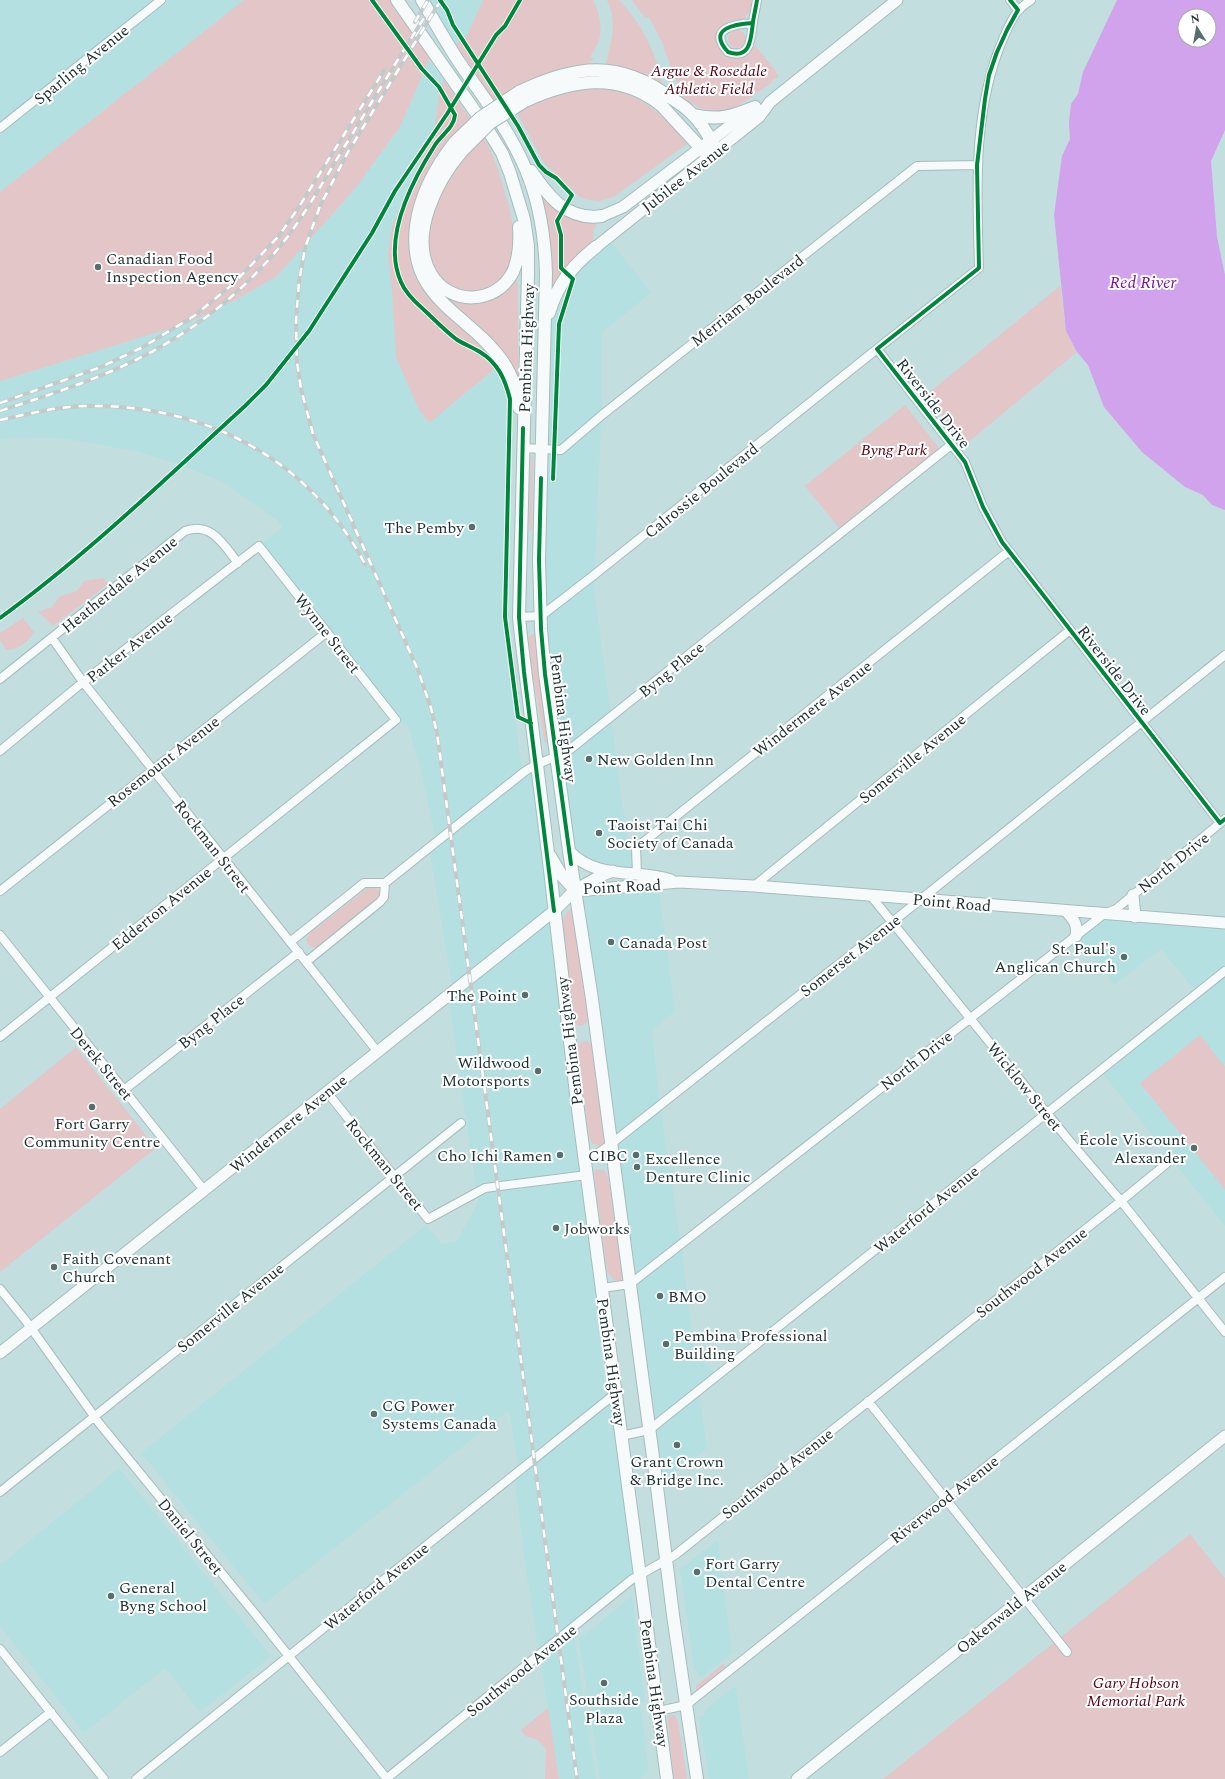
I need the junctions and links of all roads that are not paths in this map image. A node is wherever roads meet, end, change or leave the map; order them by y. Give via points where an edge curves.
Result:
1 (161, 0) edge
2 (397, 0) edge
3 (422, 0) edge
4 (757, 0) edge
5 (897, 0) edge
6 (1010, 0) edge
7 (1031, 0) edge
8 (1018, 10) junction
9 (753, 23) junction
10 (522, 96) junction
11 (770, 102) junction
12 (755, 107) junction
13 (694, 115) junction
14 (0, 128) edge
15 (458, 146) junction
16 (710, 149) junction
17 (518, 152) junction
18 (977, 165) junction
19 (513, 182) junction
20 (602, 216) joint
21 (596, 247) joint
22 (545, 328) junction
23 (877, 349) junction
24 (523, 428) junction
25 (951, 446) junction
26 (523, 448) junction
27 (542, 448) junction
28 (259, 546) joint
29 (1010, 551) junction
30 (238, 563) junction
31 (540, 616) junction
32 (519, 617) junction
33 (1070, 630) junction
34 (327, 632) junction
35 (52, 638) junction
36 (1225, 654) edge
37 (0, 679) edge
38 (83, 682) junction
39 (396, 720) joint
40 (1140, 722) junction
41 (0, 751) edge
42 (556, 758) junction
43 (536, 764) junction
44 (153, 770) junction
45 (1223, 821) edge
46 (569, 851) junction
47 (548, 853) junction
48 (223, 859) junction
49 (613, 871) junction
50 (637, 874) junction
51 (679, 882) junction
52 (385, 883) junction
53 (754, 886) junction
54 (625, 887) junction
55 (575, 890) junction
56 (0, 891) edge
57 (1132, 895) junction
58 (871, 896) junction
59 (920, 900) junction
60 (554, 911) junction
61 (1068, 912) junction
62 (1104, 914) junction
63 (1135, 917) junction
64 (892, 921) junction
65 (1225, 923) edge
66 (0, 935) edge
67 (1076, 936) junction
68 (290, 942) junction
69 (298, 952) junction
70 (306, 962) junction
71 (1225, 971) edge
72 (49, 997) junction
73 (970, 1018) junction
74 (0, 1037) edge
75 (377, 1051) junction
76 (124, 1090) junction
77 (327, 1092) junction
78 (1047, 1113) junction
79 (461, 1123) dead end
80 (611, 1144) junction
81 (585, 1162) junction
82 (1166, 1164) dead end
83 (587, 1175) junction
84 (394, 1176) junction
85 (204, 1190) junction
86 (1121, 1201) junction
87 (1225, 1277) edge
88 (630, 1284) junction
89 (602, 1288) junction
90 (0, 1290) edge
91 (1198, 1298) junction
92 (31, 1329) junction
93 (1225, 1332) edge
94 (0, 1354) edge
95 (616, 1393) junction
96 (868, 1401) junction
97 (94, 1417) junction
98 (649, 1430) junction
99 (621, 1436) junction
100 (1225, 1436) edge
101 (0, 1492) edge
102 (946, 1498) junction
103 (667, 1561) junction
104 (640, 1574) junction
105 (1024, 1597) junction
106 (0, 1649) edge
107 (1068, 1652) dead end
108 (288, 1656) junction
109 (686, 1705) junction
110 (659, 1711) junction
111 (51, 1712) junction
112 (0, 1752) edge
113 (104, 1779) edge
114 (136, 1779) edge
115 (386, 1779) edge
116 (667, 1779) edge
117 (697, 1779) edge
118 (797, 1779) edge

1 - 14 street, Sparling Avenue
2 - 19 main road, Pembina Highway via 496,142
3 - 17 main road, Pembina Highway via 458,61 510,136
4 - 9 street
5 - 11 street, Jubilee Avenue
6 - 8 street
7 - 8 street
8 - 18 street, Riverside Drive via 989,75
9 - 9 street via 732,25 722,33 722,43 728,52 736,54 747,49 750,45
10 - 13 main road via 562,75 591,70 614,71 654,85
10 - 15 main road, bridge
10 - 16 main road via 581,82 618,84 652,98
11 - 12 street, Jubilee Avenue
11 - 16 street, Jubilee Avenue via 759,117
12 - 13 main road via 725,118
12 - 16 street, Jubilee Avenue
13 - 16 main road
15 - 19 main road via 436,189 423,235 424,256 428,269 448,292 468,298 482,296 496,291 510,276 516,264 519,237
15 - 24 main road via 437,167 422,200 416,224 416,256 427,285 485,341 505,365 514,386
16 - 20 street, Jubilee Avenue via 623,207
16 - 21 street, Jubilee Avenue
17 - 20 main road via 545,190 564,208 584,217
17 - 22 main road, Pembina Highway via 533,190 542,227 546,274
18 - 23 street, Riverside Drive via 979,268
18 - 27 street, Merriam Boulevard via 917,166 561,450
19 - 24 main road, Pembina Highway via 524,219 528,252
21 - 22 main road via 573,268 559,287
22 - 27 main road, Pembina Highway
23 - 25 street, Riverside Drive
23 - 31 street, Calrossie Boulevard
24 - 26 main road, Pembina Highway
25 - 29 street, Riverside Drive via 965,462 983,507 1002,542
25 - 42 street, Byng Place
26 - 27 street, Merriam Boulevard
26 - 32 main road, Pembina Highway
27 - 31 main road, Pembina Highway
28 - 30 street, Parker Avenue
28 - 34 street, Wynne Street
29 - 33 street, Riverside Drive
29 - 50 street, Windermere Avenue via 636,848
30 - 35 street, Heatherdale Avenue via 212,532 197,528 185,531
30 - 38 street, Parker Avenue
31 - 32 street
31 - 42 main road, Pembina Highway
32 - 43 main road, Pembina Highway
33 - 40 street, Riverside Drive
33 - 53 street, Somerville Avenue
34 - 39 street, Wynne Street
34 - 44 street, Rosemount Avenue
35 - 37 street, Heatherdale Avenue
35 - 38 street, Rockman Street
36 - 40 street, Somerset Avenue
38 - 41 street, Parker Avenue
38 - 44 street, Rockman Street
39 - 48 street, Edderton Avenue
40 - 45 street, Riverside Drive
40 - 59 street, Somerset Avenue
42 - 43 street, Byng Place
42 - 46 main road, Pembina Highway
43 - 47 main road, Pembina Highway
43 - 52 street, Byng Place
44 - 48 street, Rockman Street
44 - 56 street, Rosemount Avenue
45 - 57 street, North Drive
46 - 49 street via 590,866
46 - 55 main road, Pembina Highway
47 - 55 main road via 562,876
47 - 60 main road, Pembina Highway
48 - 68 street, Rockman Street
48 - 72 street, Edderton Avenue
49 - 50 street, Point Road
49 - 55 street, Point Road
50 - 51 street, Point Road
50 - 54 street via 633,882
51 - 53 street, Point Road
51 - 54 street, Point Road
52 - 68 street via 364,883
52 - 70 street via 384,897 380,902
53 - 58 street, Point Road
54 - 55 street, Point Road
55 - 60 street, Windermere Avenue
55 - 80 main road, Pembina Highway
57 - 62 street, North Drive via 1116,909
57 - 63 street
58 - 59 street, Point Road
58 - 64 street, Wicklow Street
59 - 61 street, Point Road
59 - 64 street, Somerset Avenue
60 - 75 street, Windermere Avenue
60 - 81 main road, Pembina Highway
61 - 62 street, Point Road
61 - 67 street via 1076,921
62 - 63 street, Point Road
62 - 67 street, North Drive
63 - 65 street, Point Road
64 - 73 street, Wicklow Street
64 - 80 street, Somerset Avenue
66 - 72 street, Derek Street
67 - 73 street, North Drive
68 - 69 street, Rockman Street
69 - 70 street, Rockman Street
69 - 76 street, Byng Place
70 - 75 street, Rockman Street
71 - 78 street, Waterford Avenue
72 - 74 street, Edderton Avenue
72 - 76 street, Derek Street
73 - 78 street, Wicklow Street
73 - 88 street, North Drive
75 - 77 street, Windermere Avenue
76 - 85 street, Derek Street
77 - 84 street, Rockman Street
77 - 85 street, Windermere Avenue
78 - 86 street, Wicklow Street
78 - 98 street, Waterford Avenue
79 - 84 street, Somerville Avenue
80 - 81 street, Somerset Avenue
80 - 88 main road, Pembina Highway
81 - 83 main road, Pembina Highway
82 - 86 street, Southwood Avenue
83 - 84 street, Rockman Street via 485,1188 428,1219
83 - 89 main road, Pembina Highway
84 - 97 street, Somerville Avenue
85 - 92 street, Windermere Avenue
86 - 91 street, Wicklow Street
86 - 96 street, Southwood Avenue
87 - 91 street, Riverwood Avenue
88 - 89 street, North Drive
88 - 98 main road, Pembina Highway
89 - 95 main road, Pembina Highway
90 - 92 street, Daniel Street
91 - 93 street, Wicklow Street
91 - 102 street, Riverwood Avenue
92 - 94 street, Windermere Avenue
92 - 97 street, Daniel Street
95 - 99 main road, Pembina Highway
95 - 108 street, Waterford Avenue
96 - 102 street
96 - 103 street, Southwood Avenue
97 - 101 street, Somerville Avenue
97 - 108 street, Daniel Street
98 - 99 street, Waterford Avenue
98 - 103 main road, Pembina Highway
99 - 104 main road, Pembina Highway
100 - 105 street, Oakenwald Avenue
102 - 105 street
102 - 109 street, Riverwood Avenue
103 - 104 street, Southwood Avenue
103 - 109 main road, Pembina Highway
104 - 110 main road, Pembina Highway
104 - 115 street, Southwood Avenue
105 - 107 street
105 - 118 street, Oakenwald Avenue
106 - 111 street
108 - 114 street, Waterford Avenue
108 - 115 street, Daniel Street
109 - 110 street, Riverwood Avenue
109 - 117 main road, Pembina Highway
110 - 116 main road, Pembina Highway
111 - 112 street
111 - 113 street

